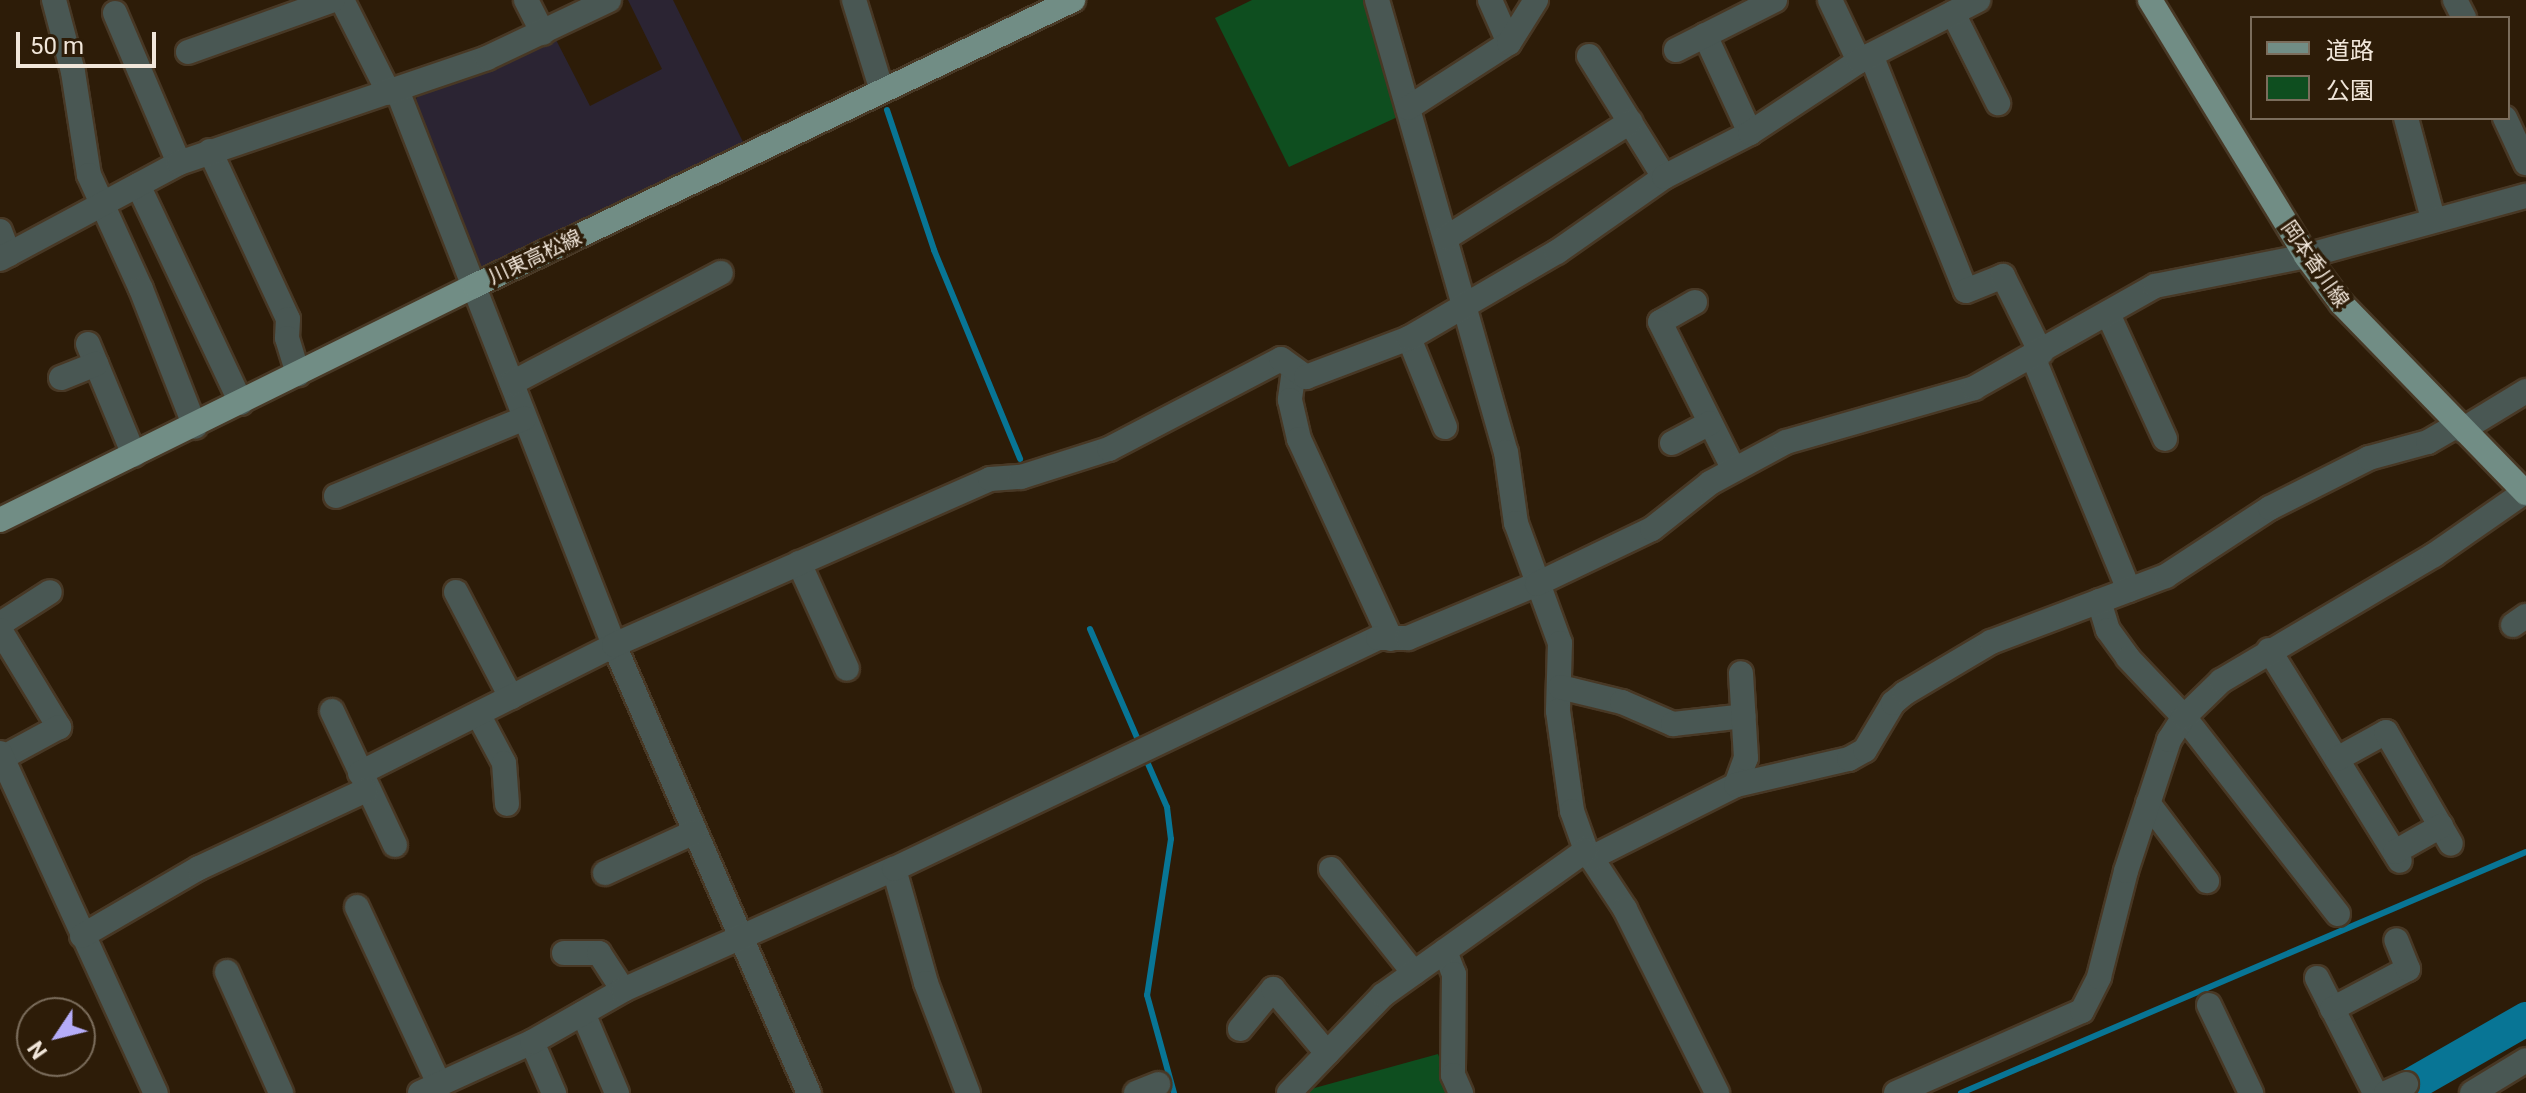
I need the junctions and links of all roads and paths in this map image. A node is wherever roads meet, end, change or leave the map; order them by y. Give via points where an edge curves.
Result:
1 (54, 0) edge
2 (333, 0) edge
3 (342, 0) edge
4 (526, 0) edge
5 (609, 0) edge
6 (854, 0) edge
7 (1073, 0) edge
8 (1377, 0) edge
9 (1490, 0) edge
10 (1536, 0) edge
11 (1775, 0) edge
12 (1830, 0) edge
13 (1978, 0) edge
14 (2150, 0) edge
15 (115, 13) dead end
16 (1953, 13) junction
17 (543, 33) junction
18 (1705, 35) junction
19 (1509, 43) junction
20 (1676, 50) dead end
21 (188, 52) dead end
22 (1589, 56) dead end
23 (1865, 58) junction
24 (393, 91) junction
25 (882, 91) junction
26 (1998, 103) dead end
27 (1408, 108) junction
28 (2407, 120) edge
29 (2506, 120) edge
30 (1630, 122) junction
31 (1750, 133) junction
32 (210, 151) junction
33 (179, 163) junction
34 (2526, 163) edge
35 (1664, 177) junction
36 (138, 185) junction
37 (2526, 196) edge
38 (99, 206) junction
39 (2433, 219) junction
40 (0, 231) edge
41 (1446, 238) junction
42 (2306, 256) junction
43 (4, 257) edge
44 (721, 273) dead end
45 (474, 286) junction
46 (1695, 302) dead end
47 (1465, 304) junction
48 (2109, 316) junction
49 (1409, 338) junction
50 (2037, 355) junction
51 (1294, 370) junction
52 (298, 374) junction
53 (61, 378) dead end
54 (512, 383) junction
55 (2526, 391) edge
56 (241, 403) junction
57 (525, 418) junction
58 (1710, 423) junction
59 (195, 427) junction
60 (1445, 427) dead end
61 (2459, 428) junction
62 (2165, 439) dead end
63 (1672, 443) dead end
64 (134, 455) junction
65 (1734, 470) junction
66 (2526, 492) edge
67 (336, 496) dead end
68 (0, 520) edge
69 (799, 563) junction
70 (1537, 584) junction
71 (2129, 590) junction
72 (50, 592) dead end
73 (456, 592) dead end
74 (2099, 601) junction
75 (0, 624) edge
76 (0, 630) edge
77 (1391, 639) junction
78 (614, 645) junction
79 (2269, 650) junction
80 (847, 669) dead end
81 (1741, 673) dead end
82 (1560, 687) junction
83 (511, 697) junction
84 (332, 711) dead end
85 (478, 714) junction
86 (1744, 716) junction
87 (2184, 717) junction
88 (1, 756) edge
89 (2337, 759) junction
90 (363, 781) junction
91 (1736, 785) junction
92 (2148, 803) junction
93 (507, 804) dead end
94 (694, 832) junction
95 (395, 845) dead end
96 (1588, 854) junction
97 (894, 869) junction
98 (1331, 869) dead end
99 (605, 873) dead end
100 (2207, 881) dead end
101 (357, 907) dead end
102 (2338, 914) dead end
103 (82, 936) junction
104 (741, 939) junction
105 (2396, 940) dead end
106 (1445, 951) junction
107 (564, 953) dead end
108 (227, 972) dead end
109 (1414, 973) junction
110 (2317, 978) dead end
111 (623, 990) junction
112 (2209, 1005) dead end
113 (2332, 1009) junction
114 (583, 1013) junction
115 (1240, 1029) dead end
116 (532, 1042) junction
117 (1327, 1053) junction
118 (2526, 1060) edge
119 (430, 1089) edge
120 (156, 1093) edge
121 (281, 1093) edge
122 (554, 1093) edge
123 (617, 1093) edge
124 (809, 1093) edge
125 (968, 1093) edge
126 (1289, 1093) edge
127 (1461, 1093) edge
128 (1717, 1093) edge
129 (1896, 1093) edge
130 (2251, 1093) edge
131 (2375, 1093) edge
132 (2472, 1093) edge

1 - 38 street
2 - 21 street
3 - 24 street
4 - 17 street
5 - 17 street
6 - 25 street
7 - 25 main road, 川東高松線
8 - 27 street
9 - 19 street
10 - 19 street
11 - 18 street
12 - 23 street
13 - 16 street
14 - 42 main road, 岡本香川線
15 - 33 street
16 - 23 street
16 - 26 street
17 - 24 street
18 - 20 street
18 - 31 street
19 - 27 street
22 - 30 street
23 - 31 street
23 - 50 street via 1966,291 2003,276
24 - 32 street
24 - 45 street
25 - 45 main road, 川東高松線
27 - 41 street
28 - 39 street
29 - 34 street
30 - 35 street
30 - 41 street
31 - 35 street
32 - 33 street
32 - 52 street via 288,319 287,338
33 - 36 street
35 - 47 street via 1557,252
36 - 38 street
36 - 56 street
37 - 39 street
38 - 43 street
38 - 59 street via 141,289
39 - 42 street
40 - 43 street
41 - 47 street
42 - 48 street via 2155,286
42 - 61 main road, 岡本香川線 via 2378,345
44 - 54 street
45 - 52 main road, 川東高松線
45 - 54 street
46 - 58 street via 1660,322
47 - 49 street
47 - 70 street via 1506,452 1516,523
48 - 50 street
48 - 62 street
49 - 51 street via 1320,374 1306,377
49 - 60 street
50 - 65 street via 1974,388 1786,442
50 - 71 street
51 - 69 street via 1281,359 1109,449 1021,477 990,479
51 - 77 street via 1290,400 1299,439
52 - 56 main road, 川東高松線
53 - 64 street via 92,354
54 - 57 street
55 - 61 street
56 - 59 main road, 川東高松線
57 - 67 street
57 - 78 street
58 - 63 street
58 - 65 street
59 - 64 main road, 川東高松線
61 - 66 main road, 岡本香川線
61 - 71 street via 2369,458 2270,508 2166,576
64 - 68 main road, 川東高松線
65 - 70 street via 1652,529
66 - 79 street via 2434,555
69 - 78 street
69 - 80 street
70 - 77 street via 1408,638
70 - 82 street via 1560,643
71 - 74 street
72 - 75 street
73 - 83 street
74 - 87 street via 2108,630 2128,658
74 - 91 street via 1991,642 1905,693 1893,703 1865,750 1849,759
76 - 88 street via 59,727
77 - 97 street via 1378,638
78 - 83 street
78 - 94 street
79 - 87 street via 2221,681
79 - 89 street
81 - 86 street
82 - 86 street via 1622,702 1673,724
82 - 96 street via 1563,765
83 - 85 street
84 - 90 street
85 - 90 street
85 - 93 street via 504,763
86 - 91 street via 1746,758
87 - 92 street via 2169,740
87 - 102 street
88 - 103 street
89 - 89 street via 2398,856 2446,835 2386,732
90 - 95 street
90 - 103 street
91 - 96 street
92 - 100 street
92 - 129 street via 2099,977 2082,1011
94 - 99 street
94 - 104 street
96 - 106 street
96 - 128 street via 1625,909
97 - 104 street
97 - 125 street via 926,983
98 - 109 street
101 - 119 street
103 - 120 street
104 - 111 street
104 - 124 street
105 - 113 street via 2408,969
106 - 109 street
106 - 127 street via 1454,974 1453,1075
107 - 111 street via 599,953
108 - 121 street
109 - 117 street via 1383,995
110 - 113 street
111 - 114 street
112 - 130 street
113 - 131 street
114 - 116 street
114 - 123 street
115 - 117 street via 1273,989
116 - 119 street
116 - 122 street
117 - 126 street
118 - 132 street

